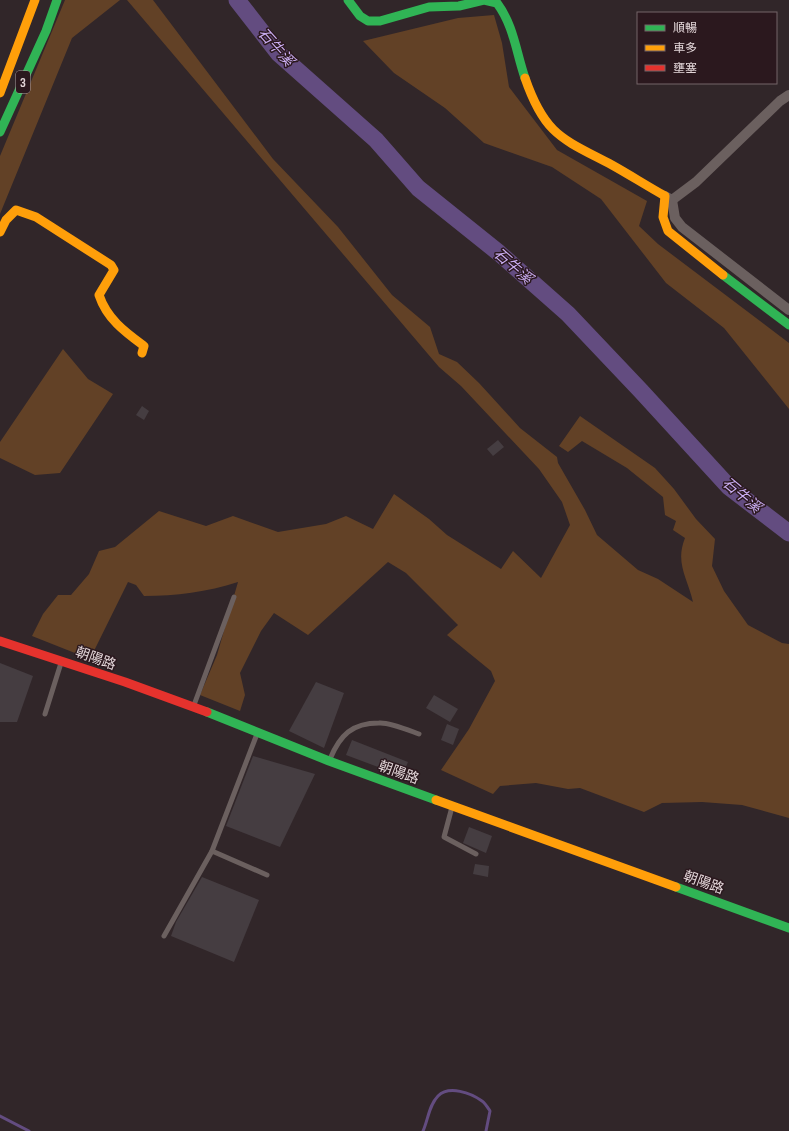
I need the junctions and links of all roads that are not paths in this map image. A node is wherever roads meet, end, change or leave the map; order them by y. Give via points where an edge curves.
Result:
1 (35, 0) edge
2 (57, 0) edge
3 (348, 0) edge
4 (0, 93) edge
5 (789, 95) edge
6 (0, 132) edge
7 (668, 198) junction
8 (0, 232) edge
9 (789, 310) edge
10 (789, 326) edge
11 (142, 353) dead end
12 (234, 597) dead end
13 (0, 641) edge
14 (62, 661) junction
15 (193, 708) junction
16 (45, 714) dead end
17 (258, 731) junction
18 (419, 734) dead end
19 (329, 762) junction
20 (452, 806) junction
21 (212, 851) junction
22 (476, 854) dead end
23 (267, 874) dead end
24 (789, 928) edge
25 (164, 936) dead end

1 - 4 main road, 3
2 - 6 main road, 3 via 46,31
3 - 7 main road via 360,16 368,21 380,21 429,6 459,6 484,0 497,3 511,22 527,85 554,132 565,141 618,168
5 - 7 street via 780,100 696,182
7 - 9 street via 675,218 682,227
7 - 10 main road via 663,218 665,228 672,236
8 - 11 main road via 6,220 16,210 36,217 111,265 114,270 99,295 102,306 115,324 144,346
12 - 15 lane
13 - 14 main road, 朝陽路
14 - 15 main road, 朝陽路
14 - 16 lane
15 - 17 main road, 朝陽路
17 - 19 main road, 朝陽路
17 - 21 lane
18 - 19 lane via 380,722 351,728 337,742
19 - 20 main road, 朝陽路
20 - 22 lane via 444,837
20 - 24 main road, 朝陽路
21 - 23 lane
21 - 25 lane

